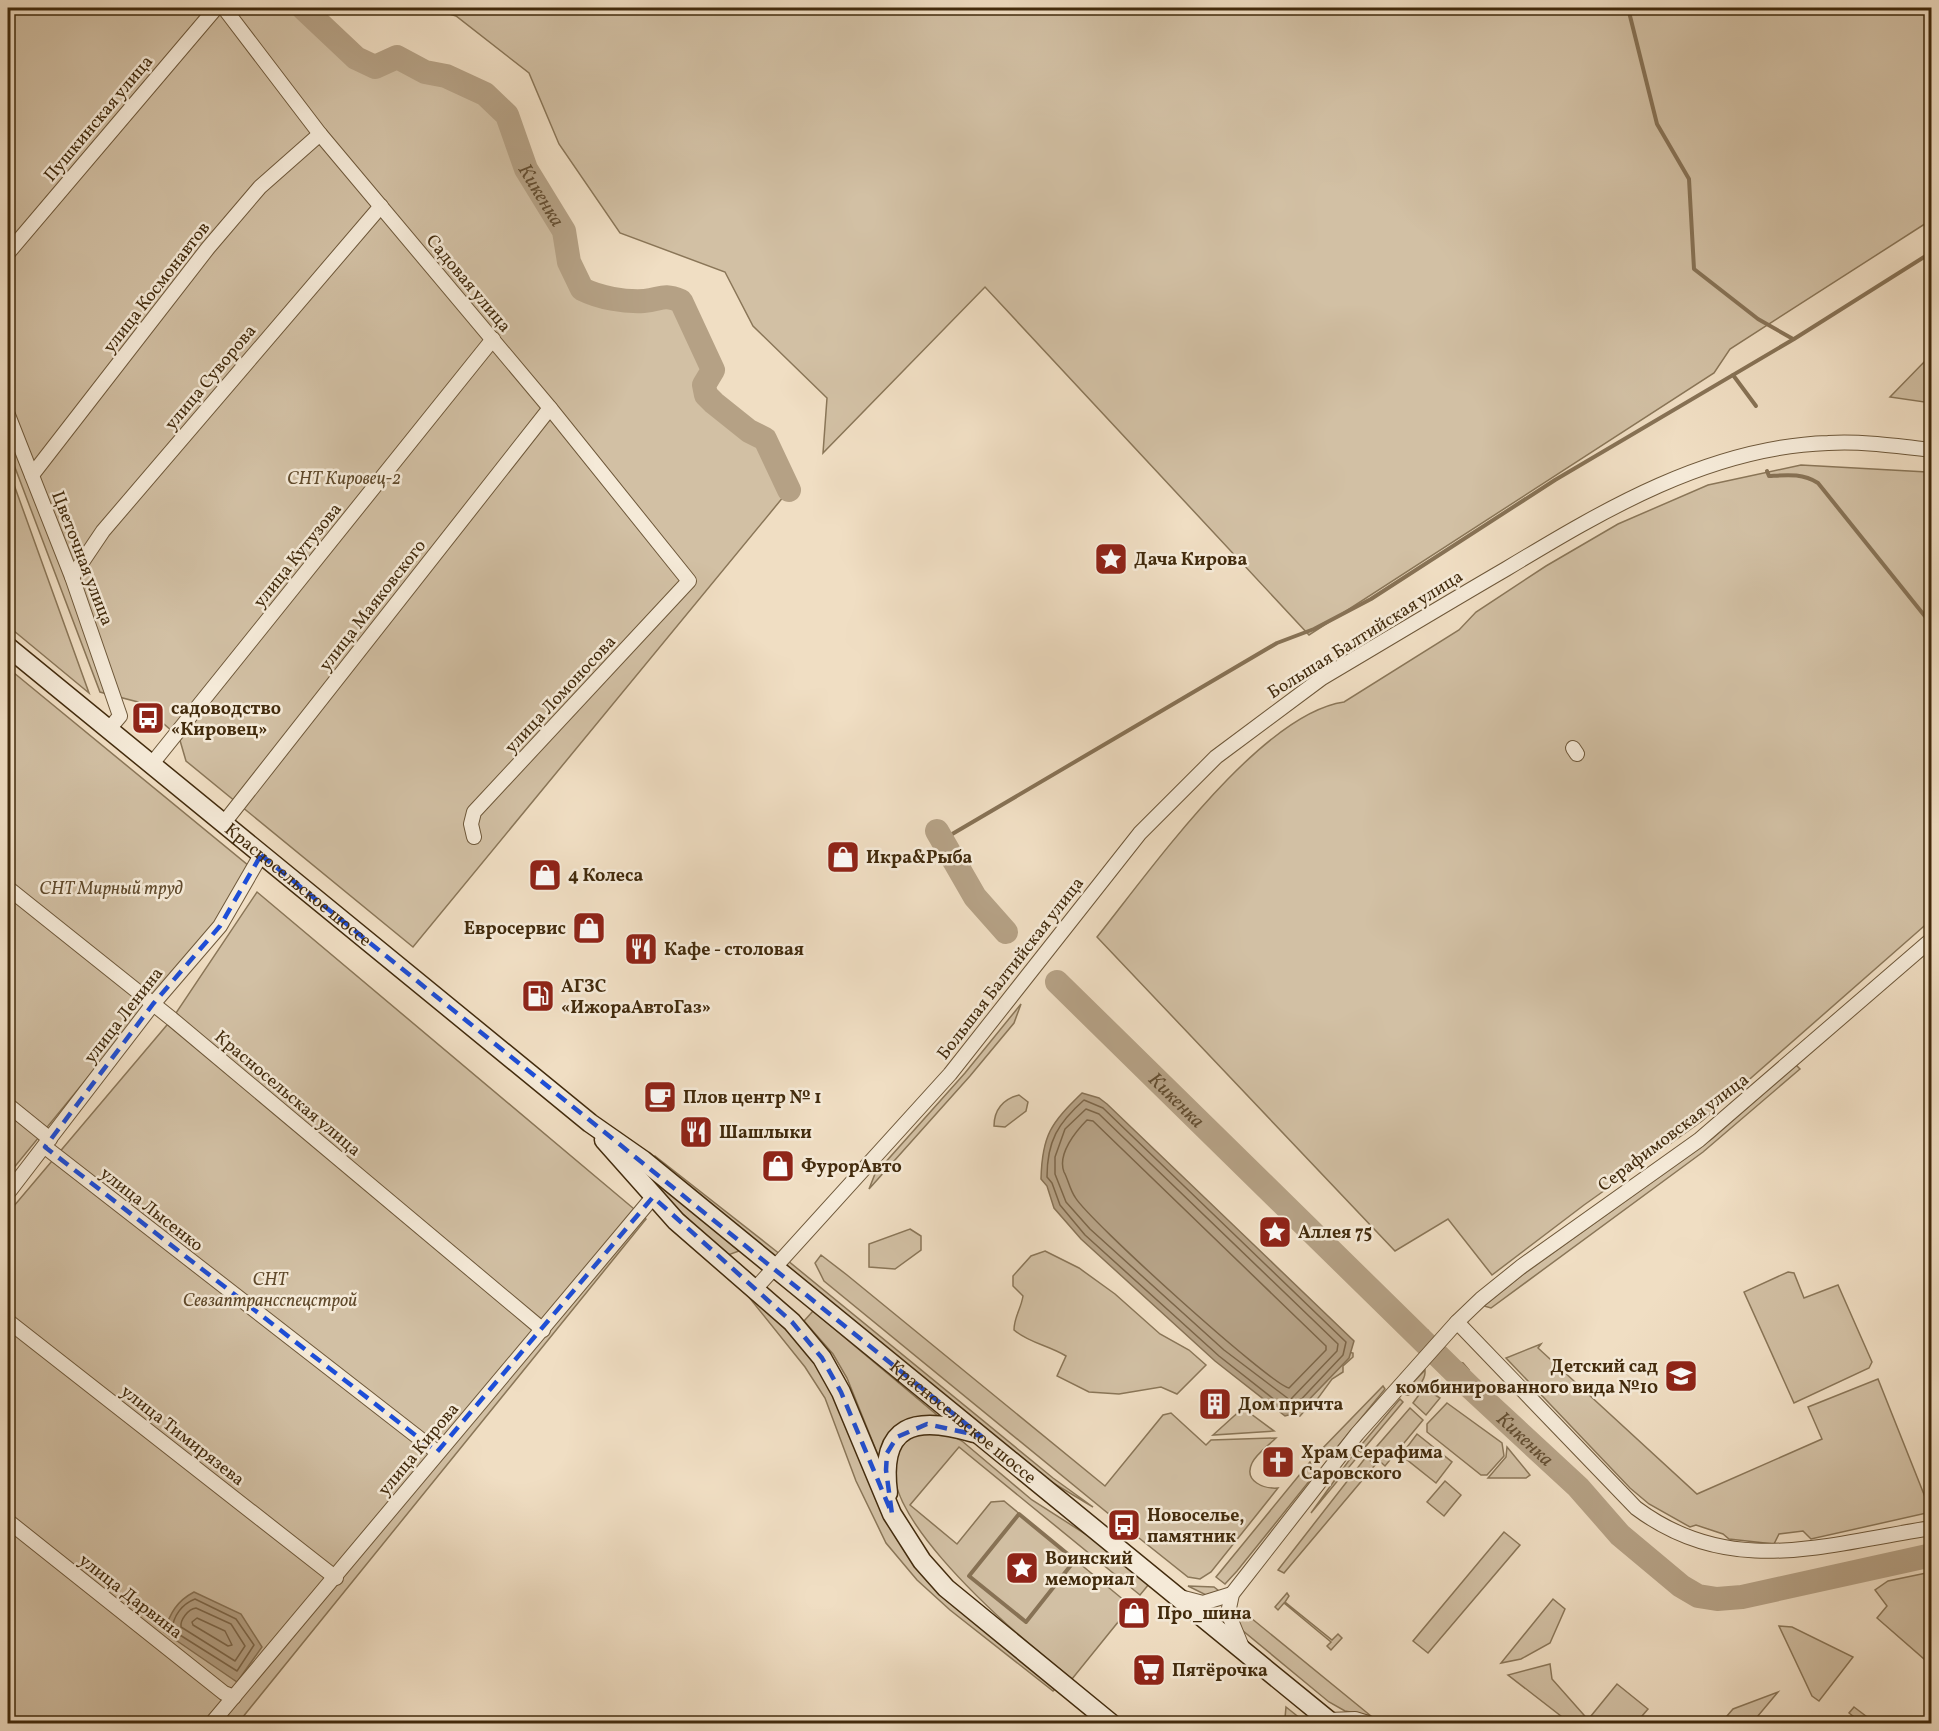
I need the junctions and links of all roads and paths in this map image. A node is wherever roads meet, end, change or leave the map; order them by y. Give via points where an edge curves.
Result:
1 (216, 8) edge
2 (224, 8) edge
3 (320, 134) junction
4 (381, 206) junction
5 (8, 253) edge
6 (493, 339) junction
7 (550, 408) junction
8 (8, 415) edge
9 (1932, 450) edge
10 (32, 475) junction
11 (72, 577) junction
12 (689, 581) joint
13 (8, 647) edge
14 (114, 723) junction
15 (151, 765) junction
16 (223, 824) junction
17 (474, 837) dead end
18 (261, 855) junction
19 (8, 888) edge
20 (1932, 939) edge
21 (153, 1004) junction
22 (8, 1105) edge
23 (590, 1123) junction
24 (47, 1143) junction
25 (8, 1193) edge
26 (653, 1197) junction
27 (774, 1268) junction
28 (756, 1288) junction
29 (8, 1320) edge
30 (1457, 1322) junction
31 (543, 1330) junction
32 (981, 1436) junction
33 (437, 1452) junction
34 (892, 1514) junction
35 (8, 1521) edge
36 (1932, 1528) edge
37 (336, 1578) junction
38 (1232, 1594) junction
39 (1179, 1597) junction
40 (1243, 1649) junction
41 (234, 1697) junction
42 (1331, 1722) edge
43 (211, 1724) edge
44 (1112, 1724) edge
45 (1371, 1724) edge

1 - 5 street, Пушкинская улица
2 - 3 street, Садовая улица
3 - 4 street, Садовая улица
3 - 10 street, улица Космонавтов via 252,196
4 - 6 street, Садовая улица
4 - 11 street, улица Суворова via 103,531
6 - 7 street, Садовая улица
6 - 15 street, улица Кутузова
7 - 12 street, Садовая улица
7 - 16 street, улица Маяковского
8 - 10 street, Цветочная улица
9 - 27 street, Большая Балтийская улица via 1869,442 1826,442 1723,461 1656,486 1596,515 1290,700 1216,757 1140,833 950,1074
10 - 11 street, Цветочная улица
11 - 14 street, Цветочная улица
12 - 17 street, улица Ломоносова via 474,812
13 - 14 main road, Красносельское шоссе
14 - 15 main road, Красносельское шоссе
15 - 16 main road, Красносельское шоссе
16 - 18 main road, Красносельское шоссе
18 - 21 street, улица Ленина via 220,926
18 - 23 main road, Красносельское шоссе
19 - 21 street, Красносельская улица
20 - 30 street, Серафимовская улица via 1699,1140 1522,1266
21 - 24 street, улица Ленина
21 - 31 street, Красносельская улица
22 - 24 street, улица Лысенко
23 - 26 main road, Красносельское шоссе
23 - 27 main road, Красносельское шоссе via 643,1160
24 - 25 street, улица Ленина
24 - 33 street, улица Лысенко
26 - 28 main road, Красносельское шоссе
26 - 31 street, улица Кирова
27 - 28 street, Большая Балтийская улица
27 - 32 main road, Красносельское шоссе
28 - 34 main road, Красносельское шоссе via 800,1331 832,1374
29 - 37 street, улица Тимирязева
30 - 36 street via 1636,1508 1687,1538 1708,1546 1758,1552 1804,1549
30 - 38 street, Серафимовская улица via 1328,1470
31 - 33 street, улица Кирова
32 - 34 main road via 927,1424 911,1427 897,1437 887,1453
32 - 39 main road, Красносельское шоссе
33 - 37 street, улица Кирова
34 - 44 main road, Красносельское шоссе via 922,1561 946,1588
35 - 41 street, улица Дарвина
37 - 41 street, улица Кирова
38 - 39 street via 1203,1603
38 - 40 street via 1228,1613
39 - 40 main road, Красносельское шоссе
40 - 42 main road, Красносельское шоссе
41 - 43 street, улица Кирова
42 - 45 street via 1354,1719

